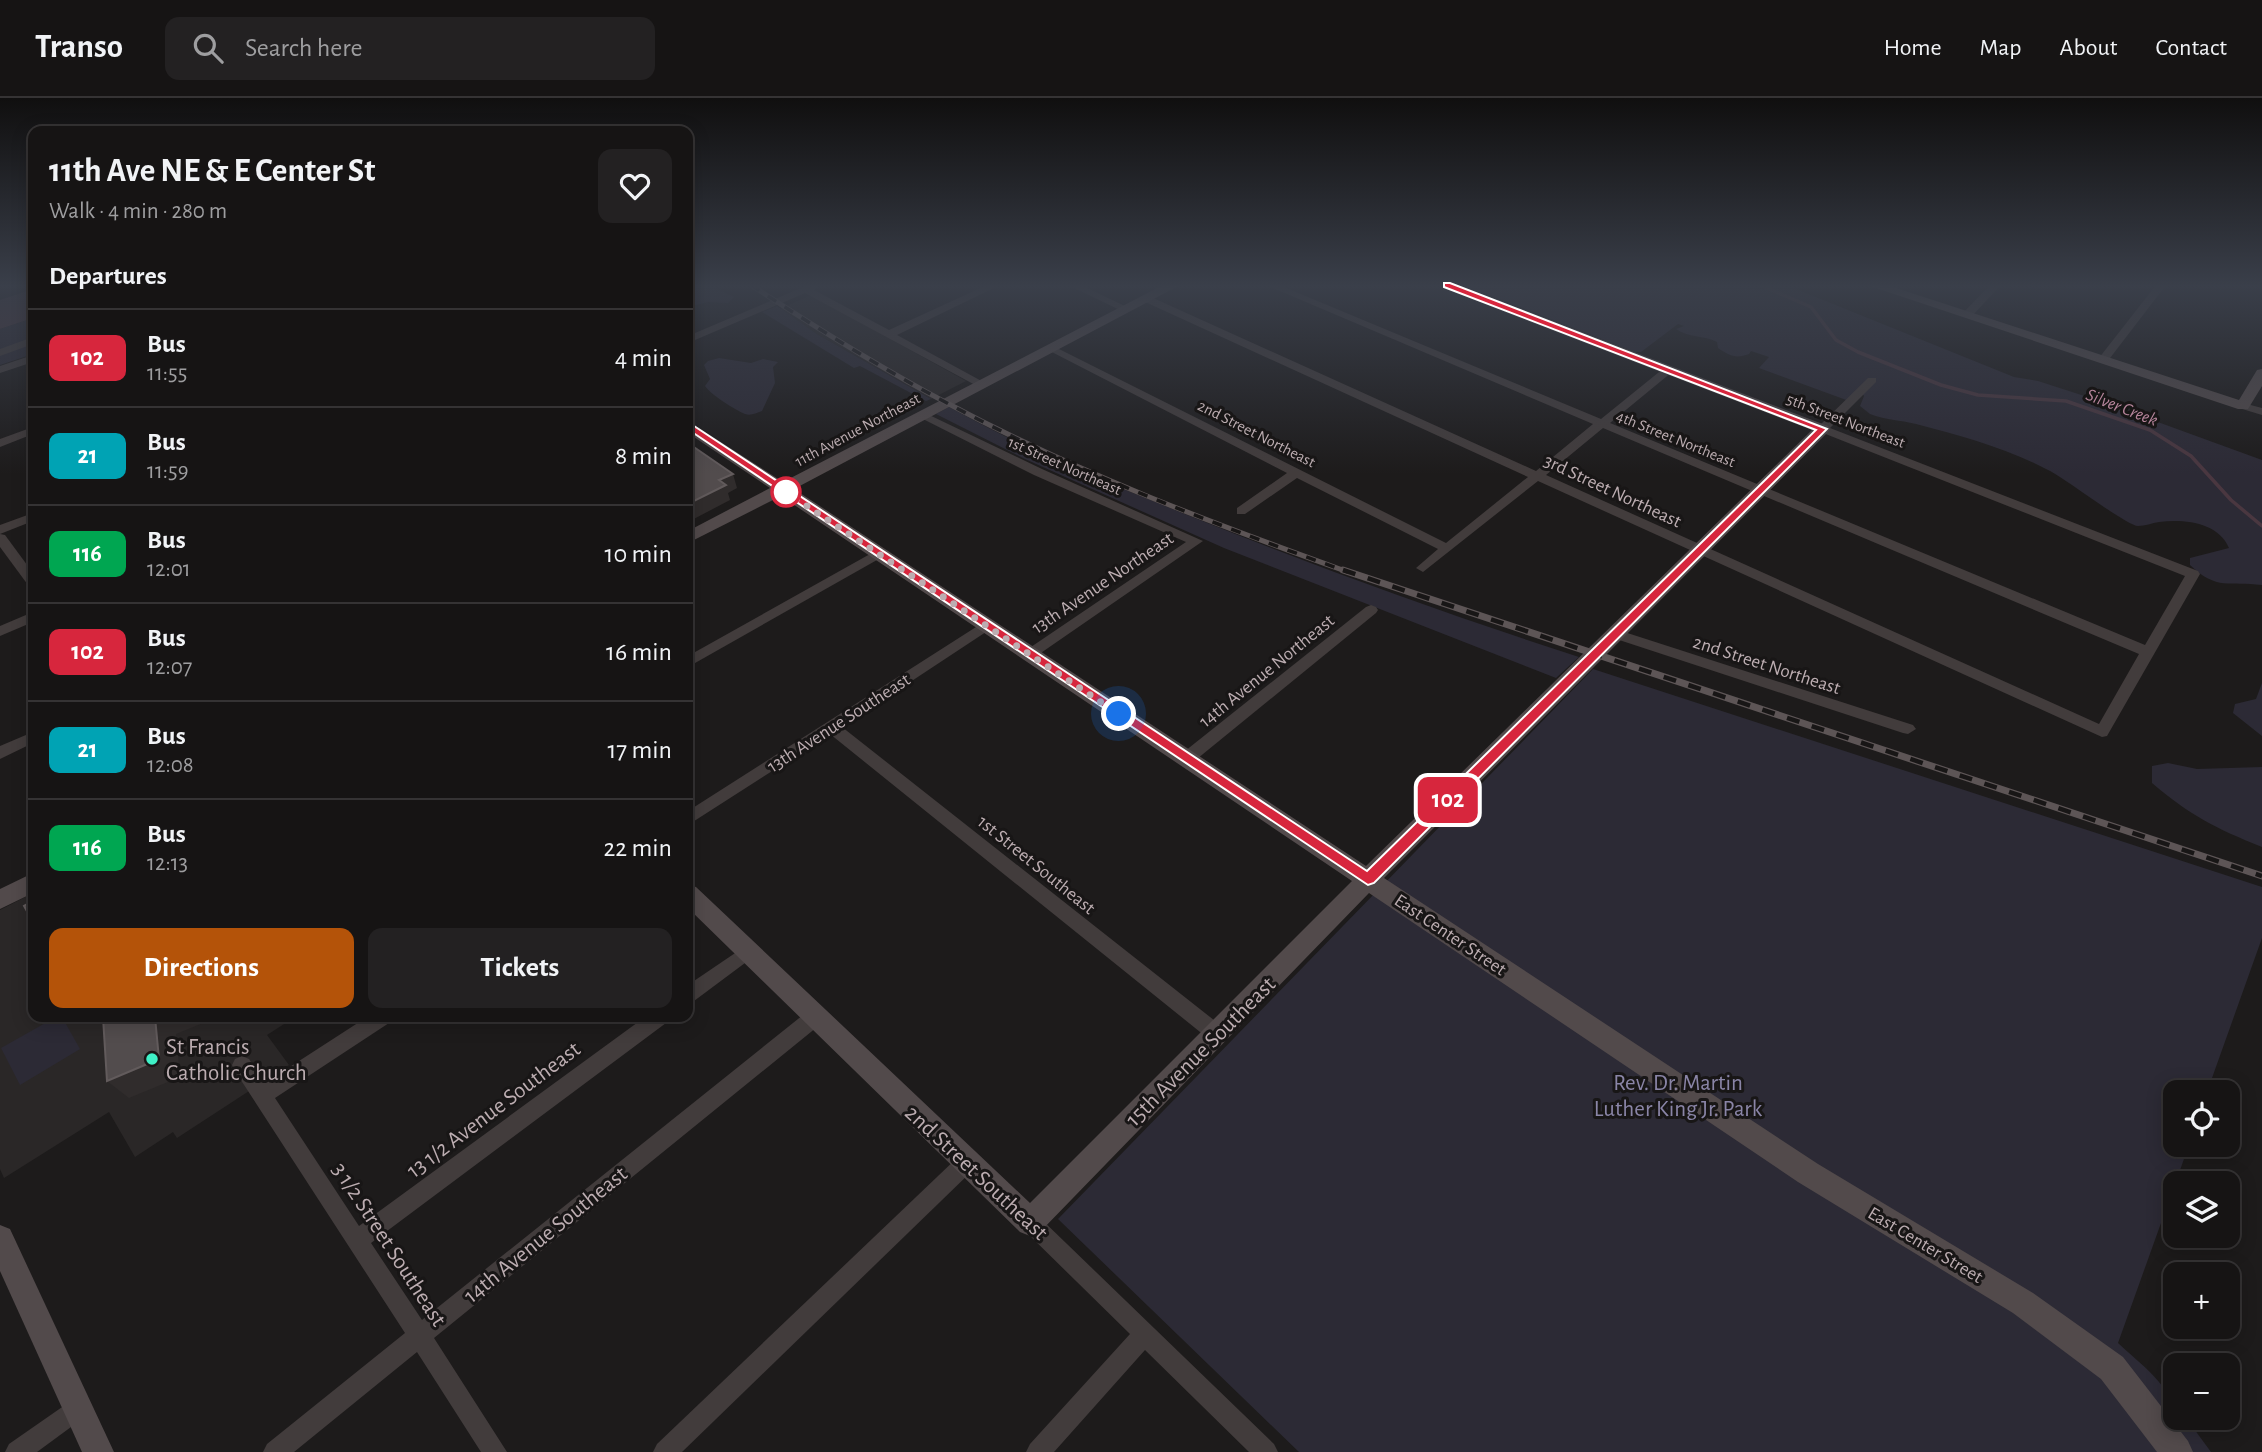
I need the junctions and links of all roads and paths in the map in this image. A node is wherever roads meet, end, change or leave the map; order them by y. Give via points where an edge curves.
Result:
1 (913, 348) edge
2 (1255, 348) edge
3 (1421, 348) edge
4 (1611, 348) edge
5 (2067, 348) edge
6 (2112, 348) edge
7 (1051, 349) joint
8 (28, 360) edge
9 (2103, 360) junction
10 (0, 370) edge
11 (1668, 370) junction
12 (2262, 373) edge
13 (1872, 380) dead end
14 (981, 384) junction
15 (2243, 406) junction
16 (2262, 412) edge
17 (923, 415) junction
18 (1601, 424) junction
19 (693, 429) edge
20 (1822, 429) junction
21 (28, 432) edge
22 (0, 443) edge
23 (1296, 473) junction
24 (1536, 476) junction
25 (781, 489) junction
26 (1760, 489) junction
27 (1241, 512) dead end
28 (28, 519) edge
29 (0, 530) edge
30 (693, 535) edge
31 (0, 538) edge
32 (1196, 541) joint
33 (1447, 548) junction
34 (1699, 550) junction
35 (879, 553) junction
36 (1423, 568) dead end
37 (28, 575) edge
38 (1371, 610) dead end
39 (28, 619) edge
40 (987, 625) junction
41 (0, 632) edge
42 (1615, 634) junction
43 (2147, 652) junction
44 (1030, 654) junction
45 (693, 659) edge
46 (832, 727) junction
47 (1908, 729) dead end
48 (28, 739) edge
49 (0, 753) edge
50 (1186, 759) junction
51 (693, 816) edge
52 (1368, 879) junction
53 (28, 885) edge
54 (693, 899) edge
55 (0, 900) edge
56 (747, 952) junction
57 (693, 991) edge
58 (815, 1017) junction
59 (374, 1022) edge
60 (652, 1022) edge
61 (1217, 1034) junction
62 (242, 1065) dead end
63 (263, 1095) junction
64 (966, 1163) junction
65 (1030, 1222) junction
66 (356, 1241) junction
67 (3, 1255) edge
68 (1145, 1334) junction
69 (418, 1335) junction
70 (78, 1408) junction
71 (18, 1452) edge
72 (98, 1452) edge
73 (275, 1452) edge
74 (495, 1452) edge
75 (664, 1452) edge
76 (1038, 1452) edge
77 (1266, 1452) edge
78 (2177, 1452) edge

1 - 14 street
2 - 24 street, 3rd Street Northeast
3 - 18 street, 4th Street Northeast
4 - 11 street, 5th Street Northeast
5 - 9 street
6 - 9 street
7 - 14 street, 11th Avenue Northeast
7 - 23 street, 2nd Street Northeast
8 - 10 street
9 - 15 street
11 - 18 street
11 - 20 street, 5th Street Northeast
12 - 15 street
13 - 20 street
14 - 17 street, 11th Avenue Northeast
15 - 16 street
17 - 25 street, 11th Avenue Northeast
17 - 32 street, 1st Street Northeast via 1038,472
18 - 24 street
18 - 26 street, 4th Street Northeast
19 - 25 street, East Center Street
20 - 26 street, 15th Avenue Southeast
20 - 43 street, 5th Street Northeast via 2193,574
21 - 22 street
23 - 27 street
23 - 33 street, 2nd Street Northeast
24 - 33 street
24 - 34 street, 3rd Street Northeast
25 - 30 street, 11th Avenue Northeast
25 - 35 street, East Center Street
26 - 34 street, 15th Avenue Southeast
26 - 43 street, 4th Street Northeast
28 - 29 street
31 - 37 street
32 - 44 street, 13th Avenue Northeast
33 - 36 street
34 - 42 street, 15th Avenue Southeast
34 - 43 street, 3rd Street Northeast via 2102,732
35 - 40 street, East Center Street
35 - 45 street
38 - 50 street, 14th Avenue Northeast
39 - 41 street
40 - 44 street, East Center Street
40 - 46 street, 13th Avenue Southeast
42 - 47 street, 2nd Street Northeast
42 - 52 street, 15th Avenue Southeast
44 - 50 street, East Center Street
46 - 51 street, 13th Avenue Southeast
46 - 61 street, 1st Street Southeast
48 - 49 street
50 - 52 street, East Center Street
52 - 61 street, 15th Avenue Southeast
52 - 78 street, East Center Street via 1808,1172 2023,1303 2112,1368
53 - 55 street
54 - 56 street, 2nd Street Southeast
56 - 57 street
56 - 58 street, 2nd Street Southeast
58 - 64 street, 2nd Street Southeast
58 - 69 street, 14th Avenue Southeast
59 - 63 street
60 - 66 street, 13 1/2 Avenue Southeast
61 - 65 street, 15th Avenue Southeast
62 - 63 street, 3 1/2 Street Southeast
63 - 66 street, 3 1/2 Street Southeast
64 - 65 street, 2nd Street Southeast
64 - 75 street
65 - 68 street, 2nd Street Southeast
66 - 69 street, 3 1/2 Street Southeast
67 - 70 street
68 - 76 street
68 - 77 street, 2nd Street Southeast
69 - 73 street, 14th Avenue Southeast
69 - 74 street, 3 1/2 Street Southeast
70 - 71 street
70 - 72 street

